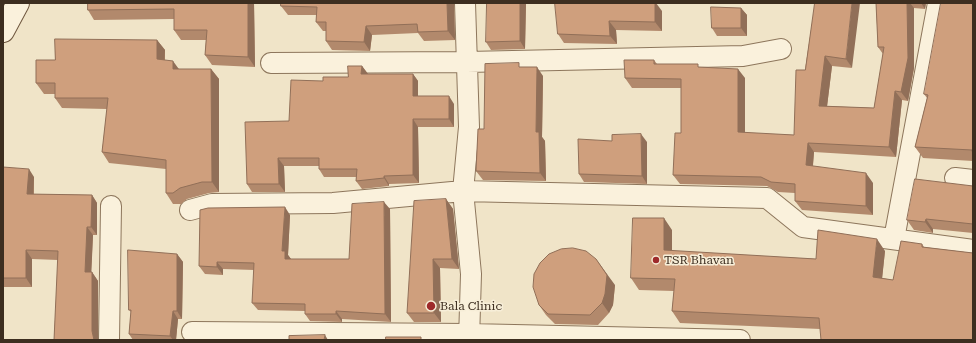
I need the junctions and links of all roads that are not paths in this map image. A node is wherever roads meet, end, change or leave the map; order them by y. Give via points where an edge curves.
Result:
1 (18, 3) edge
2 (465, 3) edge
3 (938, 3) edge
4 (3, 31) edge
5 (781, 49) dead end
6 (467, 62) junction
7 (271, 63) dead end
8 (463, 191) junction
9 (111, 206) dead end
10 (190, 210) dead end
11 (894, 239) junction
12 (973, 250) edge
13 (192, 332) dead end
14 (469, 337) edge
15 (109, 340) edge
16 (740, 340) edge

1 - 4 street
2 - 6 street
3 - 11 street
5 - 6 street via 743,56
6 - 7 street
6 - 8 street via 469,127
8 - 10 street via 333,203 212,204
8 - 11 street via 767,198 803,227
8 - 14 street via 471,274
9 - 15 street
11 - 12 street
13 - 14 street
14 - 16 street

